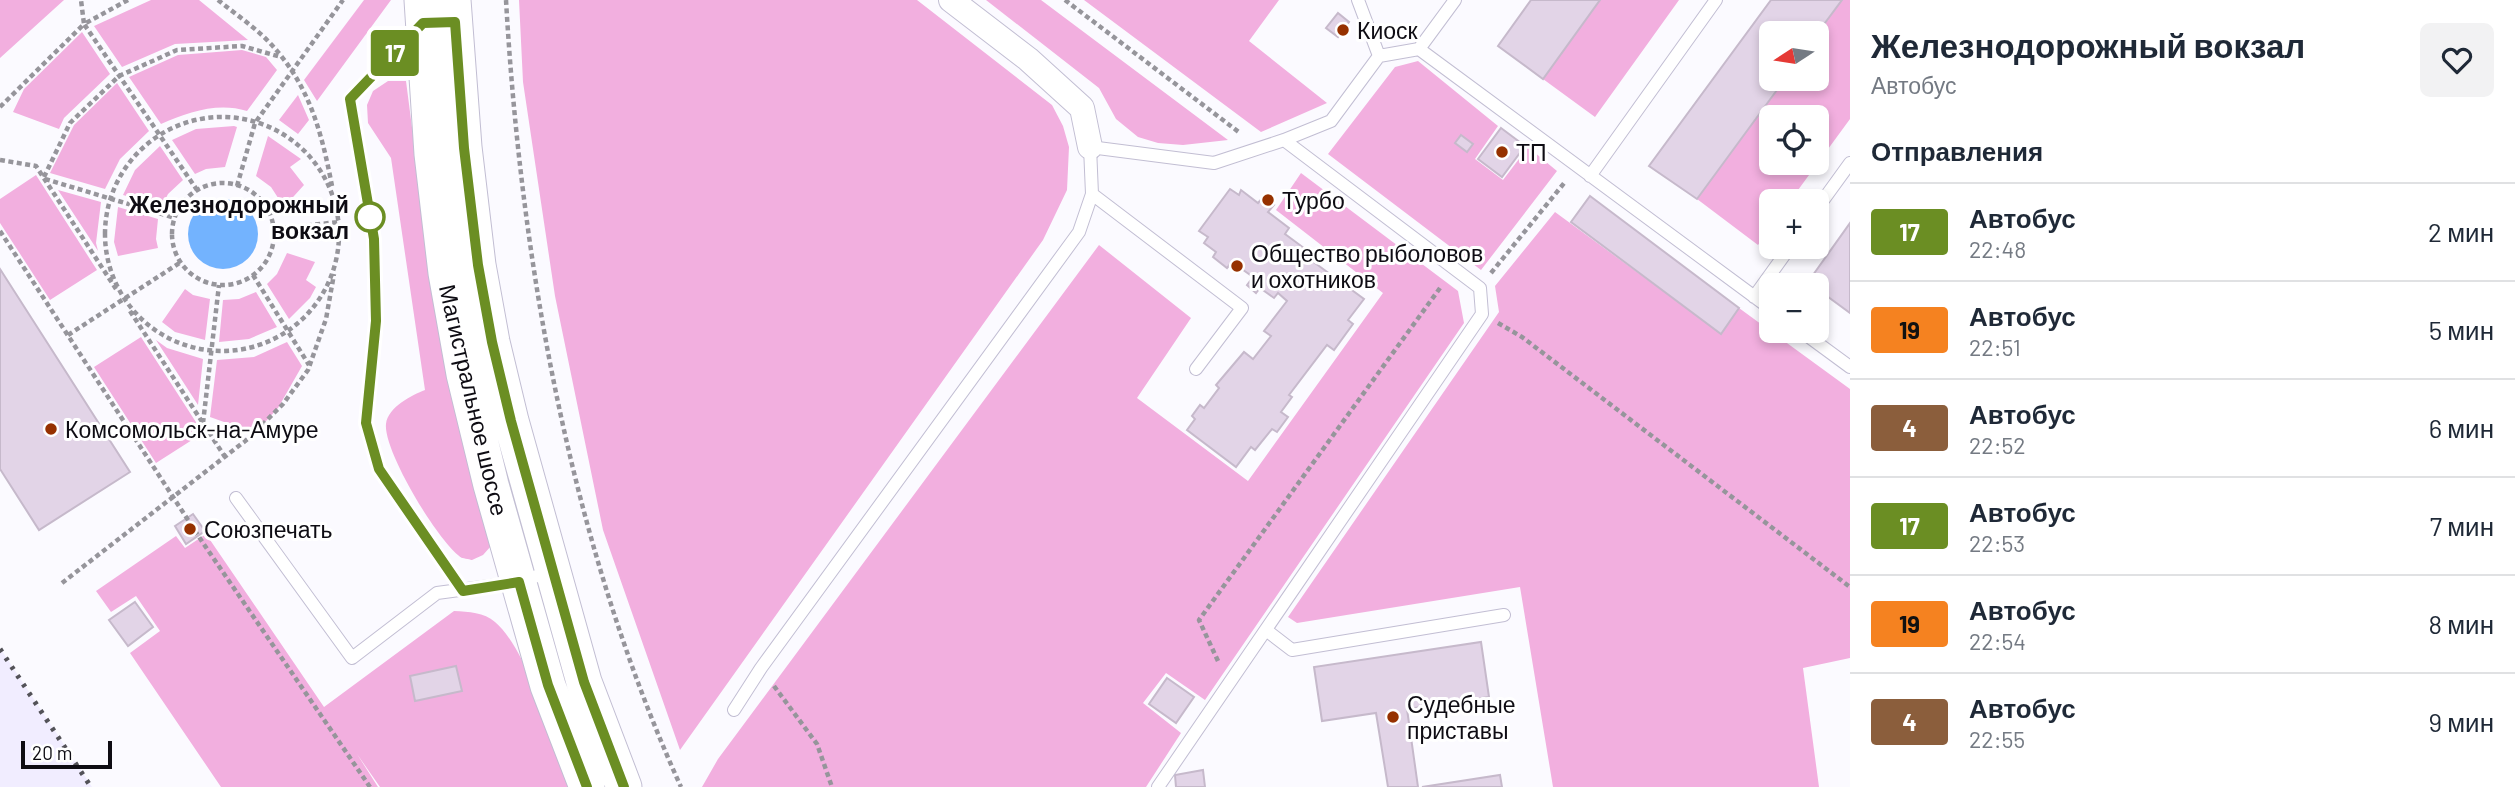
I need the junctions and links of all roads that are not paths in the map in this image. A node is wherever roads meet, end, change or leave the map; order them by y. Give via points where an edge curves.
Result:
1 (951, 0) edge
2 (1358, 0) edge
3 (1455, 0) edge
4 (1716, 0) edge
5 (438, 11) edge
6 (1419, 49) junction
7 (1379, 56) junction
8 (1284, 140) junction
9 (1090, 148) junction
10 (1850, 163) edge
11 (1590, 176) junction
12 (1829, 192) edge
13 (1092, 194) junction
14 (1781, 259) edge
15 (1754, 297) junction
16 (1759, 301) edge
17 (1817, 343) edge
18 (1850, 367) edge
19 (1196, 369) dead end
20 (236, 498) dead end
21 (552, 571) junction
22 (519, 582) junction
23 (463, 591) junction
24 (1504, 615) dead end
25 (1266, 630) junction
26 (734, 710) dead end
27 (587, 787) edge
28 (624, 787) edge
29 (1158, 787) edge

1 - 9 street via 1082,108
2 - 7 lane
3 - 6 lane
4 - 11 lane
5 - 21 main road, Магистральное шоссе via 464,148 492,342
5 - 22 main road, Магистральное шоссе via 432,154 446,273 464,374
5 - 23 lane via 350,99 374,239 376,321 366,423 379,469
6 - 7 lane
6 - 11 lane
7 - 8 lane via 1331,121
8 - 9 lane via 1214,163
8 - 25 lane via 1480,288 1482,314
9 - 13 lane
10 - 12 lane
11 - 15 lane
13 - 19 lane via 1242,308
13 - 26 lane via 1079,232
14 - 15 lane
15 - 16 lane
17 - 18 lane
20 - 23 lane via 352,658 437,593
21 - 22 lane
21 - 28 main road, Магистральное шоссе via 584,682
22 - 23 lane
22 - 27 main road, Магистральное шоссе via 548,685
24 - 25 lane via 1292,650
25 - 29 lane

